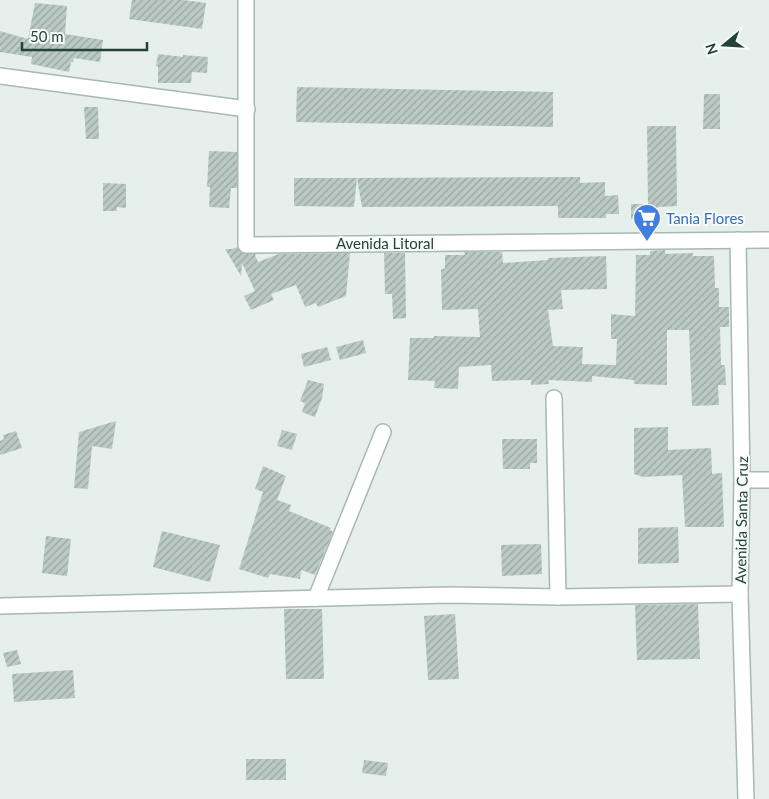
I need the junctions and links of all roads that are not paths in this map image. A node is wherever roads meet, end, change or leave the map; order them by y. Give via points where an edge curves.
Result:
1 (246, 0) edge
2 (0, 76) edge
3 (247, 109) junction
4 (738, 240) junction
5 (769, 240) edge
6 (554, 398) dead end
7 (383, 432) dead end
8 (742, 480) junction
9 (769, 480) edge
10 (740, 594) junction
11 (558, 597) junction
12 (316, 598) junction
13 (0, 606) edge
14 (746, 799) edge

1 - 3 street, Avenida Litoral
2 - 3 street
3 - 4 street, Avenida Litoral via 246,244
4 - 5 street, Avenida Litoral
4 - 8 street, Avenida Santa Cruz
6 - 11 street
7 - 12 street
8 - 9 street
8 - 10 street, Avenida Santa Cruz
10 - 11 street
10 - 14 street, Avenida Santa Cruz
11 - 12 street
12 - 13 street

